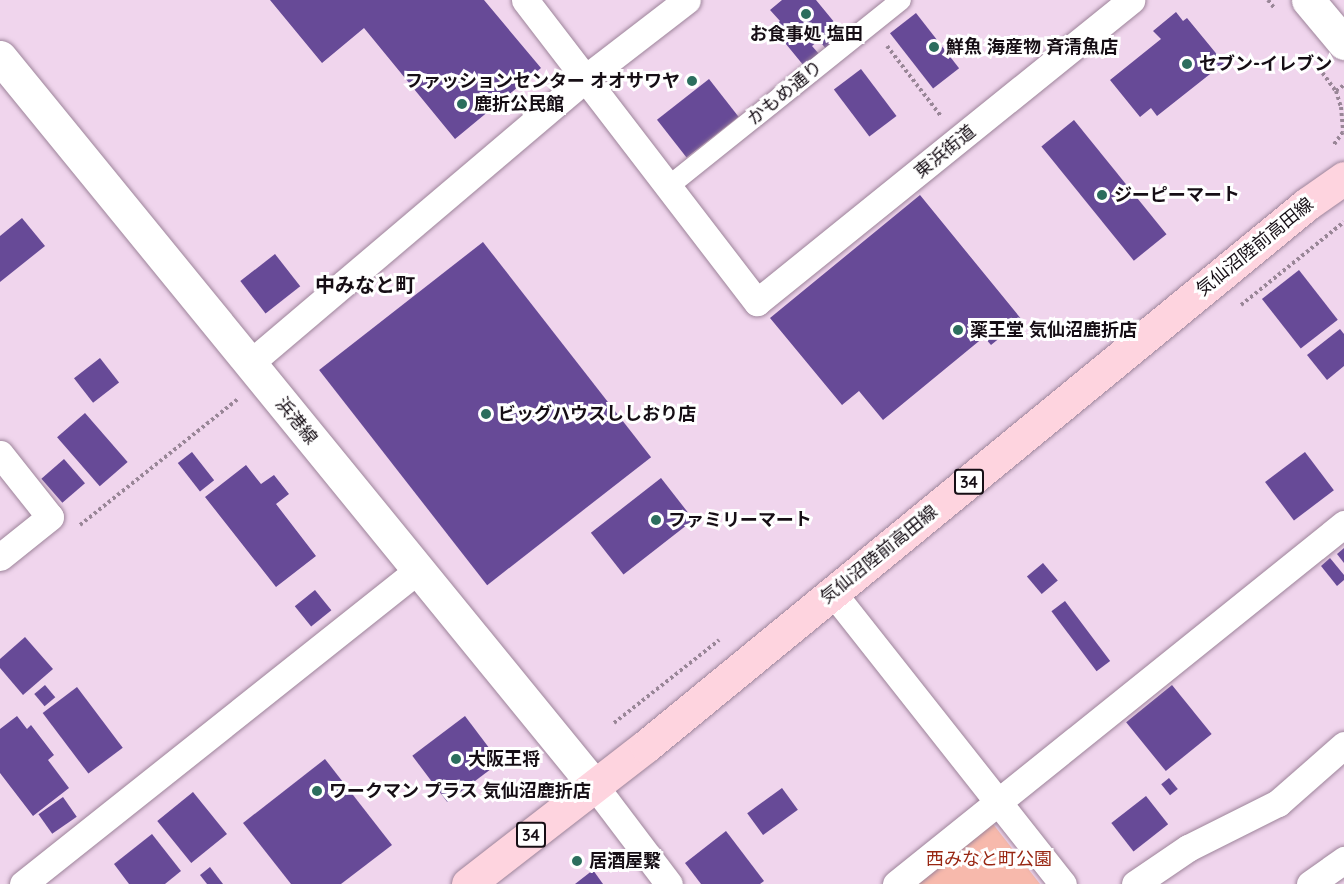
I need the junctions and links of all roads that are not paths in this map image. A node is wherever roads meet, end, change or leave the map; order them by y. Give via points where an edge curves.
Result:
1 (525, 0) edge
2 (687, 0) edge
3 (901, 0) edge
4 (1131, 0) edge
5 (1295, 9) edge
6 (1344, 43) edge
7 (0, 57) edge
8 (587, 77) junction
9 (1336, 164) edge
10 (669, 186) junction
11 (256, 372) junction
12 (0, 454) edge
13 (1344, 524) edge
14 (0, 557) edge
15 (418, 570) junction
16 (833, 593) junction
17 (1344, 745) edge
18 (594, 785) junction
19 (997, 803) junction
20 (1344, 860) edge
21 (23, 884) edge
22 (468, 884) edge
23 (669, 884) edge
24 (896, 884) edge
25 (1063, 884) edge
26 (1135, 884) edge
27 (1310, 884) edge

1 - 8 street
2 - 8 street
3 - 10 street, かもめ通り
4 - 10 street, 東浜街道 via 757,302
5 - 6 street
7 - 11 street, 浜港線
8 - 10 street
8 - 11 street
9 - 16 main road, 気仙沼陸前高田線 / 34 via 1307,204
11 - 15 street, 浜港線
12 - 14 street via 50,517
13 - 19 street
15 - 18 street, 浜港線
15 - 21 street
16 - 18 main road, 気仙沼陸前高田線 / 34
16 - 19 street
17 - 26 street via 1278,804 1188,848
18 - 22 main road, 気仙沼陸前高田線 / 34
18 - 23 street
19 - 24 street
19 - 25 street
20 - 27 street

